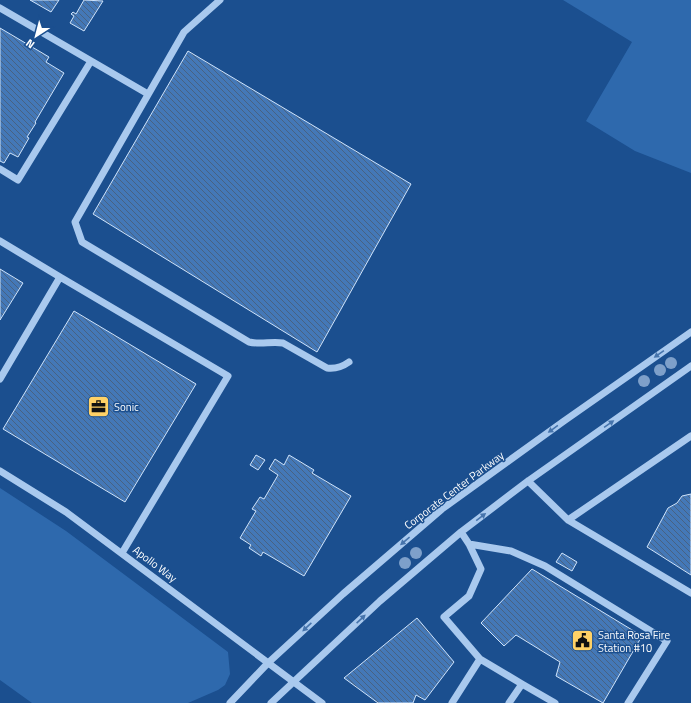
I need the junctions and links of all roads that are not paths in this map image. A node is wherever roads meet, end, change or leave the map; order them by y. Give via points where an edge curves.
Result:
1 (220, 0) edge
2 (0, 8) edge
3 (90, 61) junction
4 (148, 94) junction
5 (0, 169) edge
6 (0, 241) edge
7 (60, 277) junction
8 (691, 332) edge
9 (349, 362) dead end
10 (691, 366) edge
11 (0, 379) edge
12 (691, 436) edge
13 (0, 471) edge
14 (528, 481) junction
15 (568, 520) junction
16 (461, 532) junction
17 (469, 544) junction
18 (122, 553) junction
19 (691, 593) edge
20 (480, 659) junction
21 (268, 663) junction
22 (293, 681) junction
23 (522, 684) junction
24 (230, 703) edge
25 (271, 703) edge
26 (322, 703) edge
27 (452, 703) edge
28 (509, 703) edge
29 (555, 703) edge
30 (628, 703) edge

1 - 4 street via 184,32
2 - 3 street
3 - 4 street
3 - 5 street via 18,180
4 - 9 street via 75,222 82,242 249,342 283,342 326,368 339,368
6 - 7 street
7 - 11 street
7 - 18 street via 228,376
8 -> 21 street, Corporate Center Parkway via 442,509
14 -> 10 street
12 - 15 street
13 - 18 street, Apollo Way via 66,512
14 - 15 street
16 -> 14 street
15 - 19 street
16 - 17 street
22 -> 16 street via 380,601
17 - 20 street via 481,569 469,596 444,616
17 - 30 street via 511,551 545,566 667,641
18 - 21 street, Apollo Way
20 - 23 street
20 - 27 street
21 - 22 street, Apollo Way
21 - 24 street, Corporate Center Parkway
22 - 25 street
22 - 26 street, Apollo Way
23 - 28 street
23 - 29 street

